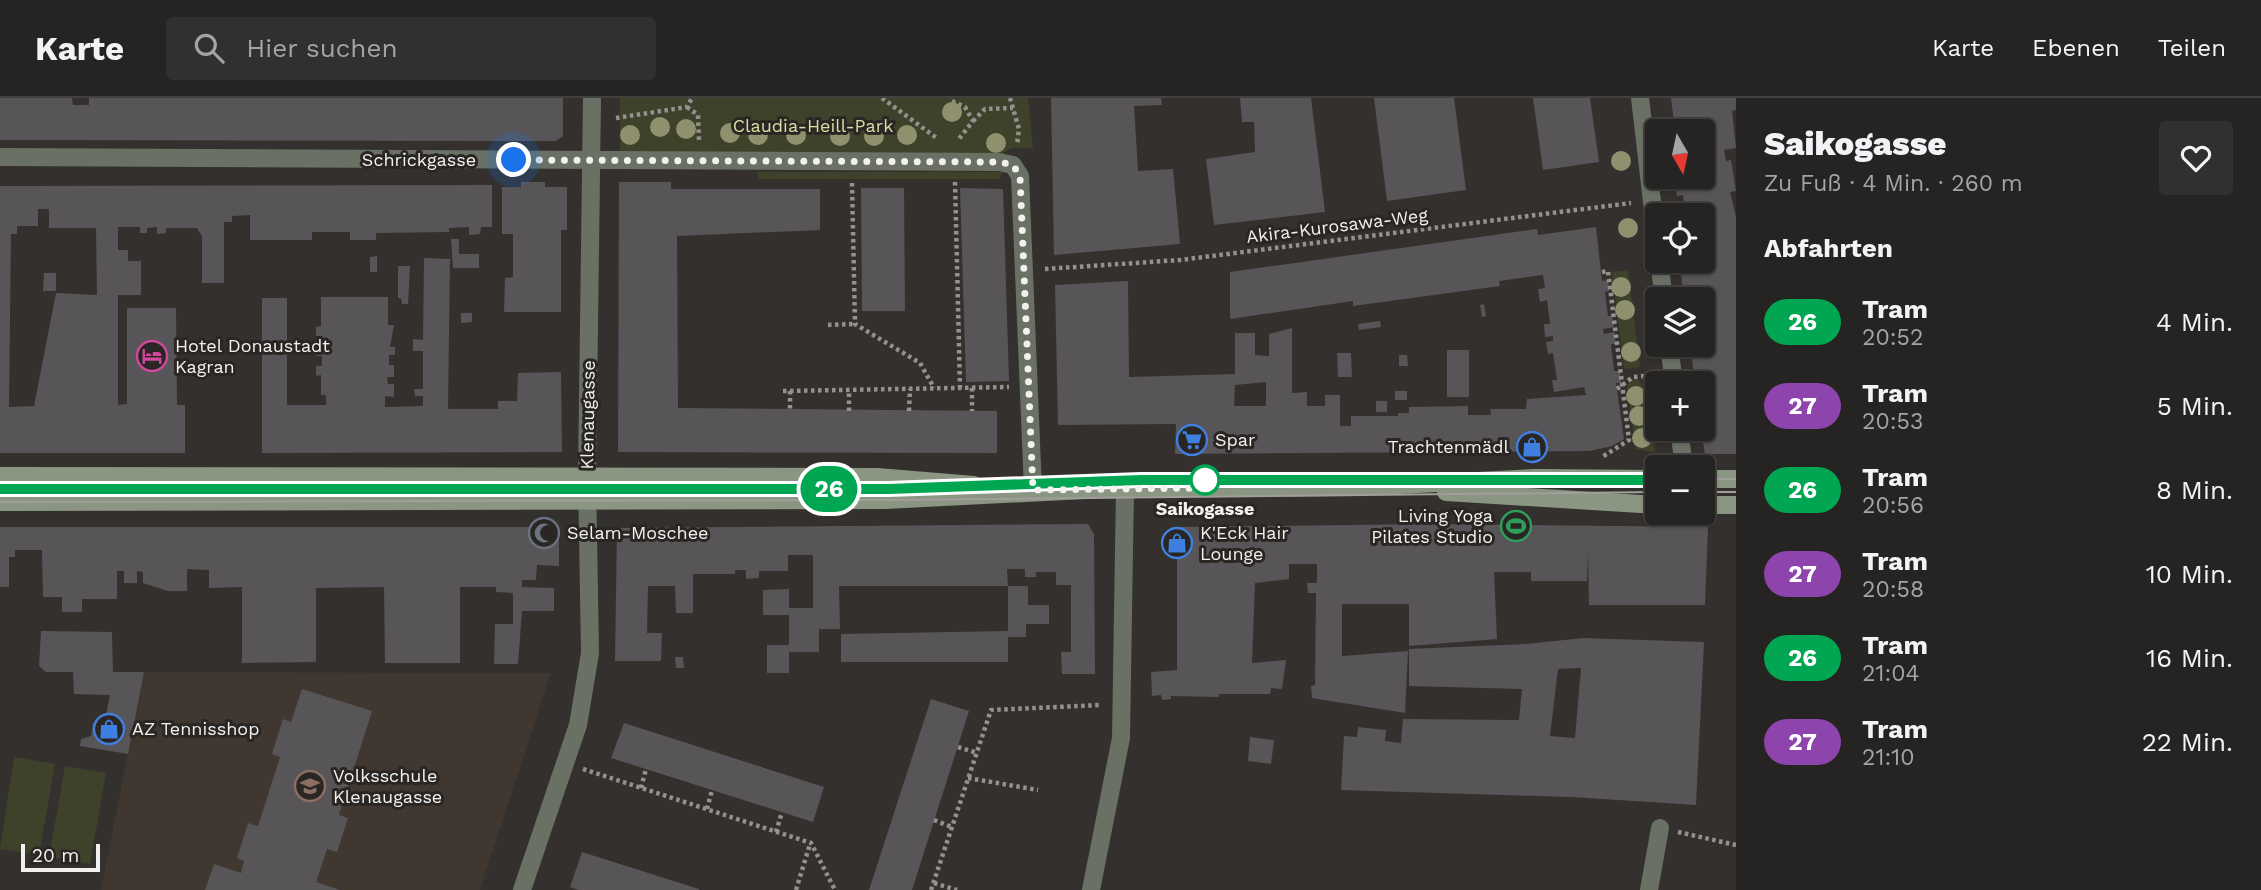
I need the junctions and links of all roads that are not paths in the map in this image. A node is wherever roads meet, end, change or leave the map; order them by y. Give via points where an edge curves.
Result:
1 (592, 98) edge
2 (1640, 98) edge
3 (0, 157) edge
4 (591, 161) junction
5 (1652, 203) edge
6 (0, 476) edge
7 (1645, 479) edge
8 (1715, 479) edge
9 (1736, 480) edge
10 (1359, 487) junction
11 (587, 488) junction
12 (1125, 488) junction
13 (0, 489) edge
14 (1033, 490) junction
15 (0, 502) edge
16 (1645, 504) edge
17 (1715, 505) edge
18 (1736, 505) edge
19 (1660, 828) road end
20 (522, 890) edge
21 (1091, 890) edge
22 (1649, 890) edge

1 - 4 street, Klenaugasse
2 - 5 street
3 - 4 street, Schrickgasse
4 - 11 street, Klenaugasse
4 - 14 street, Schrickgasse via 1013,165 1020,176
6 - 11 main road
7 - 10 main road via 1536,478
8 - 9 main road
10 - 12 main road
10 - 16 main road
11 - 13 lane
11 - 14 main road via 885,500
11 - 14 main road via 877,477
11 - 15 main road
11 - 20 street, Klenaugasse via 590,653 578,724
12 - 14 main road
12 - 21 street via 1121,738
17 - 18 main road
19 - 22 street

